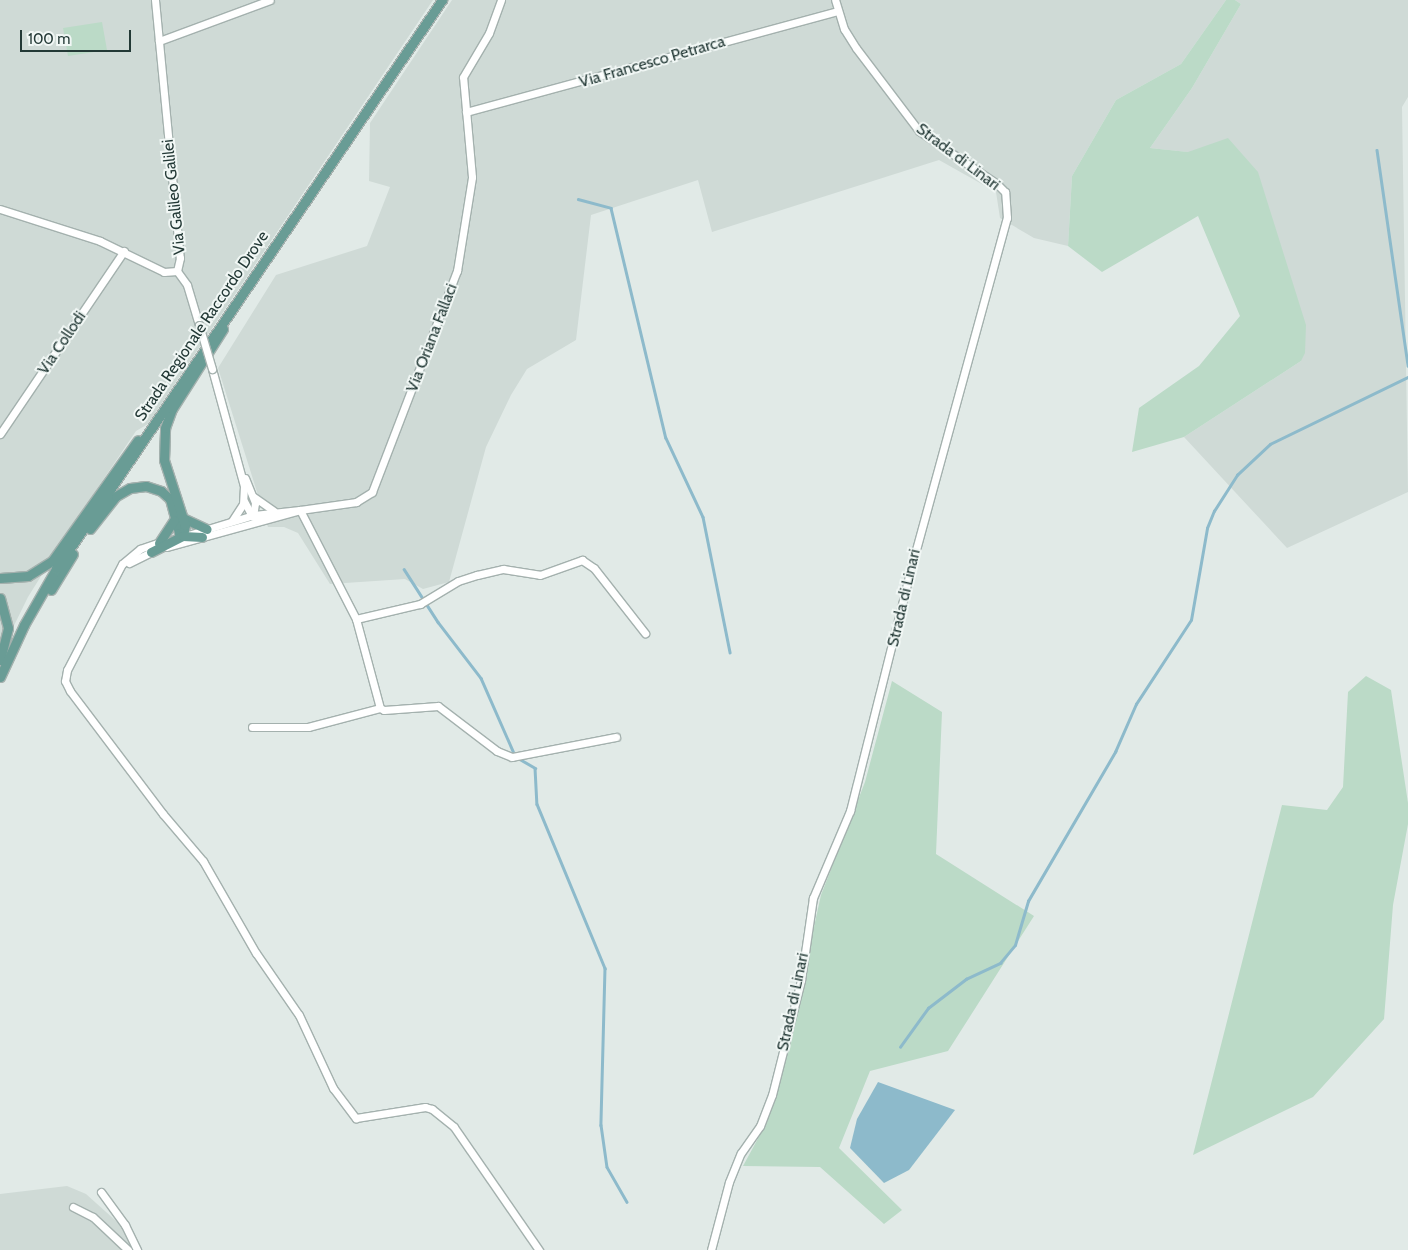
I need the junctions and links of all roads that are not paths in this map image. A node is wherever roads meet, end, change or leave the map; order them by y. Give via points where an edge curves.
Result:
1 (155, 0) edge
2 (270, 0) edge
3 (442, 0) edge
4 (502, 0) edge
5 (835, 0) edge
6 (837, 10) junction
7 (159, 41) junction
8 (466, 112) junction
9 (0, 209) edge
10 (124, 251) junction
11 (177, 271) junction
12 (228, 315) junction
13 (149, 430) junction
14 (0, 434) edge
15 (242, 473) junction
16 (253, 496) junction
17 (244, 501) junction
18 (300, 510) junction
19 (274, 511) junction
20 (254, 516) junction
21 (178, 518) junction
22 (270, 518) junction
23 (231, 522) junction
24 (206, 534) junction
25 (182, 536) junction
26 (159, 543) junction
27 (151, 552) junction
28 (119, 572) junction
29 (0, 578) edge
30 (0, 598) edge
31 (28, 617) junction
32 (356, 619) junction
33 (645, 633) dead end
34 (0, 660) edge
35 (0, 677) edge
36 (380, 708) junction
37 (252, 727) dead end
38 (616, 737) dead end
39 (101, 1192) dead end
40 (74, 1206) dead end
41 (128, 1250) edge
42 (137, 1250) edge
43 (539, 1250) edge
44 (711, 1250) edge

1 - 7 street, Via Galileo Galilei
2 - 7 street
3 - 12 main road, Strada Regionale Raccordo Drove
4 - 8 street, Via Oriana Fallaci via 463,77
5 - 6 street, Strada di Linari
6 - 8 street, Via Francesco Petrarca
6 - 44 street, Strada di Linari via 856,48 919,131 1005,192 1007,218 919,538 850,811 813,898 801,980 772,1095 760,1126 741,1153 729,1182
7 - 11 street, Via Galileo Galilei via 180,254
8 - 18 street, Via Oriana Fallaci via 472,177 457,271 377,481 365,498 356,502
9 - 10 street
10 - 11 street via 164,272
10 - 14 street, Via Collodi
11 - 15 street, Via Galileo Galilei, bridge via 186,282
12 - 13 main road, Strada Regionale Raccordo Drove
12 - 21 main road via 218,340 179,398 165,428 164,460
13 - 29 main road via 127,452 52,561 28,576
13 - 31 main road, Strada Regionale Raccordo Drove
15 - 16 street
15 - 17 street
16 - 19 street
16 - 20 street
17 - 20 street
17 - 23 street
18 - 19 street
18 - 22 street
18 - 32 street
19 - 20 street
20 - 22 street
20 - 23 street
20 - 24 street
21 - 24 main road
21 - 25 main road
21 - 26 main road
21 - 31 main road via 170,499 159,489 142,486 119,494 104,510 47,596
22 - 24 street
23 - 24 street
24 - 25 main road
24 - 27 street
25 - 26 street
25 - 27 main road
26 - 28 street via 132,555
27 - 28 street via 136,558
28 - 43 street via 67,670 65,680 70,691 151,800 203,861 256,953 299,1015 333,1088 356,1118 424,1107 432,1109 454,1127
30 - 34 main road via 8,628
31 - 35 main road, Strada Regionale Raccordo Drove
32 - 33 street via 420,604 458,581 477,575 503,569 540,575 582,560 594,568
32 - 36 street
36 - 37 street via 308,727
36 - 38 street via 388,711 438,706 497,751 512,757
39 - 42 street via 125,1225
40 - 41 street via 93,1217

